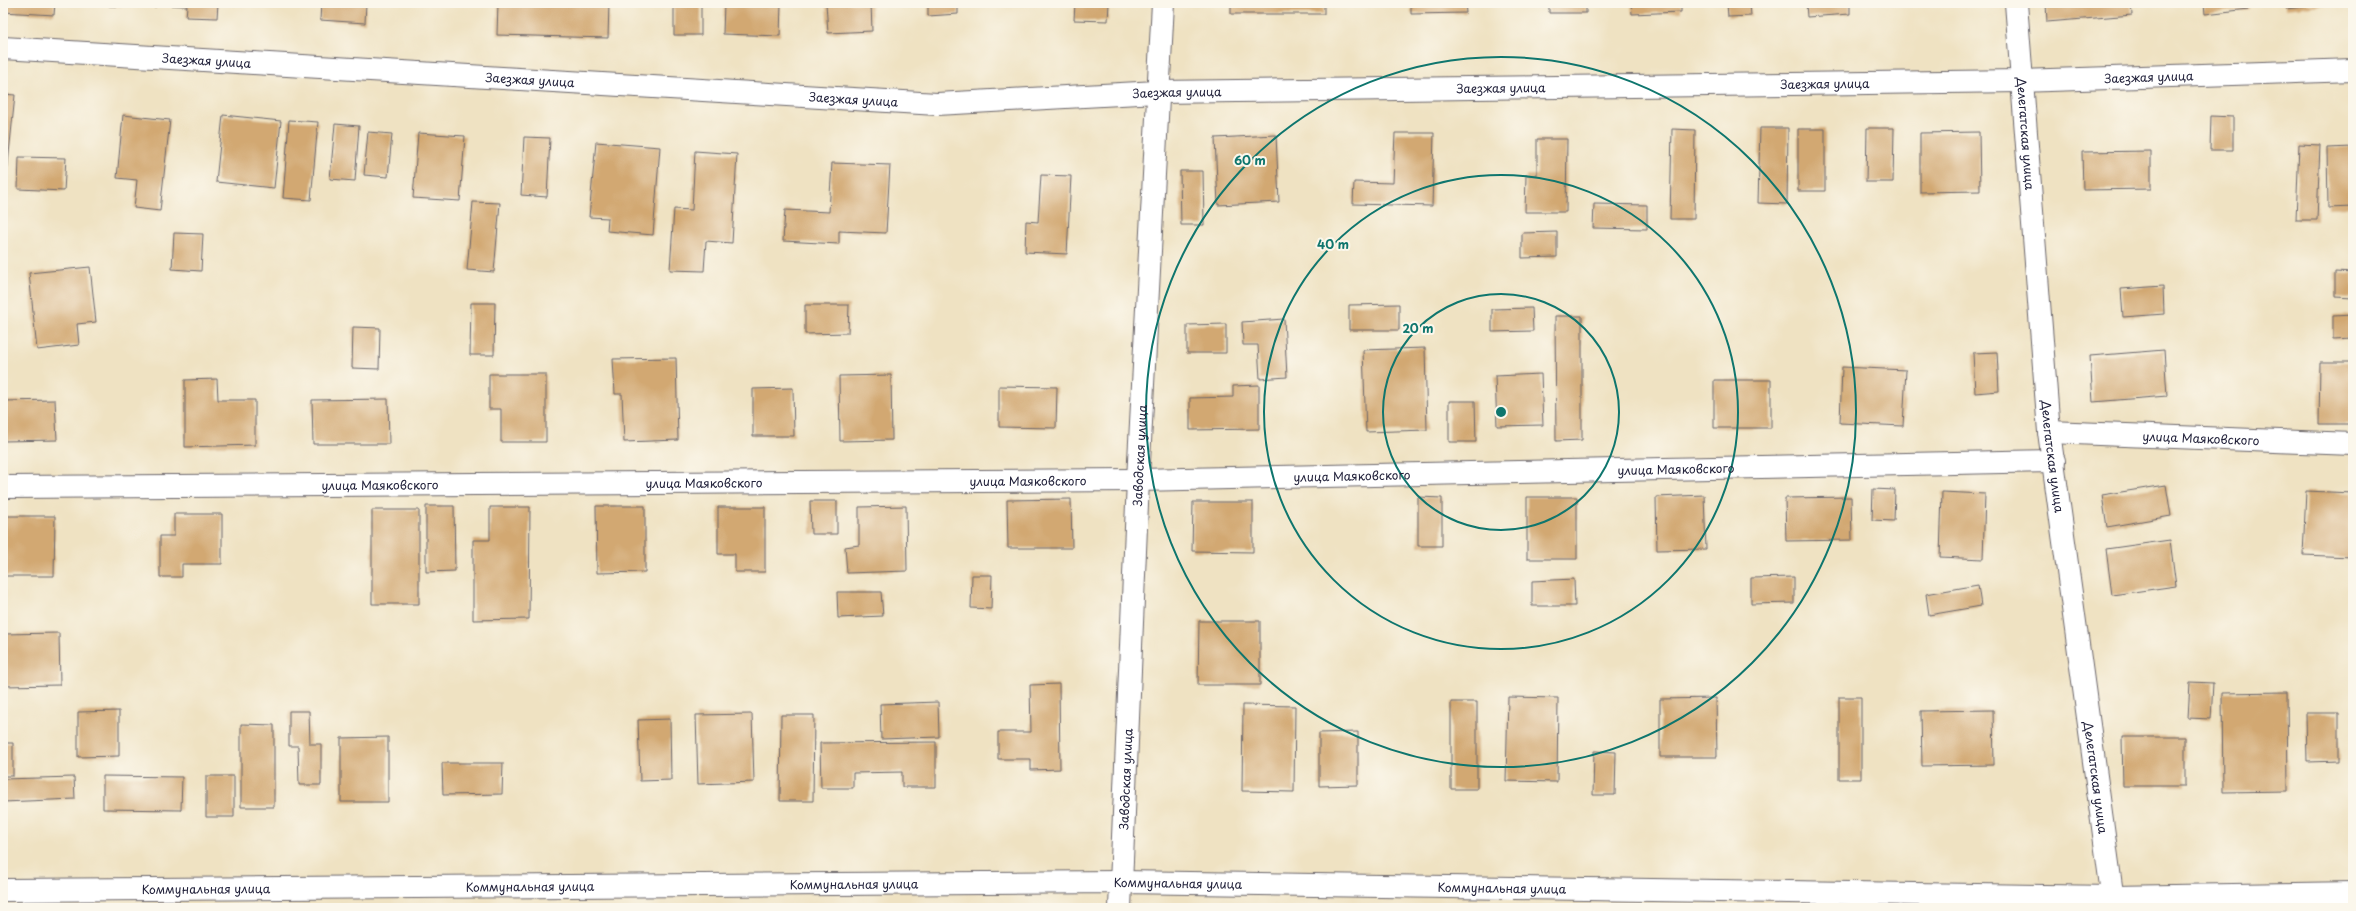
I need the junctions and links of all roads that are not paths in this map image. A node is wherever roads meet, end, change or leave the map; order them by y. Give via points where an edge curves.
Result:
1 (1163, 3) edge
2 (2016, 3) edge
3 (3, 48) edge
4 (2353, 70) edge
5 (2021, 81) junction
6 (1157, 92) junction
7 (2049, 432) junction
8 (2353, 444) edge
9 (2054, 461) junction
10 (1138, 480) junction
11 (3, 487) edge
12 (1120, 882) junction
13 (3, 890) edge
14 (2353, 893) edge
15 (2113, 902) edge
16 (1120, 908) edge

1 - 6 street, Заводская улица
2 - 5 street, Делегатская улица
3 - 6 street, Заезжая улица via 938,104
4 - 5 street, Заезжая улица
5 - 6 street, Заезжая улица
5 - 7 street, Делегатская улица
6 - 10 street, Заводская улица
7 - 8 street, улица Маяковского
7 - 9 street, Делегатская улица
9 - 10 street, улица Маяковского
9 - 15 street, Делегатская улица
10 - 11 street, улица Маяковского
10 - 12 street, Заводская улица
12 - 13 street, Коммунальная улица
12 - 15 street, Коммунальная улица
12 - 16 street, Заводская улица
14 - 15 street, Коммунальная улица

